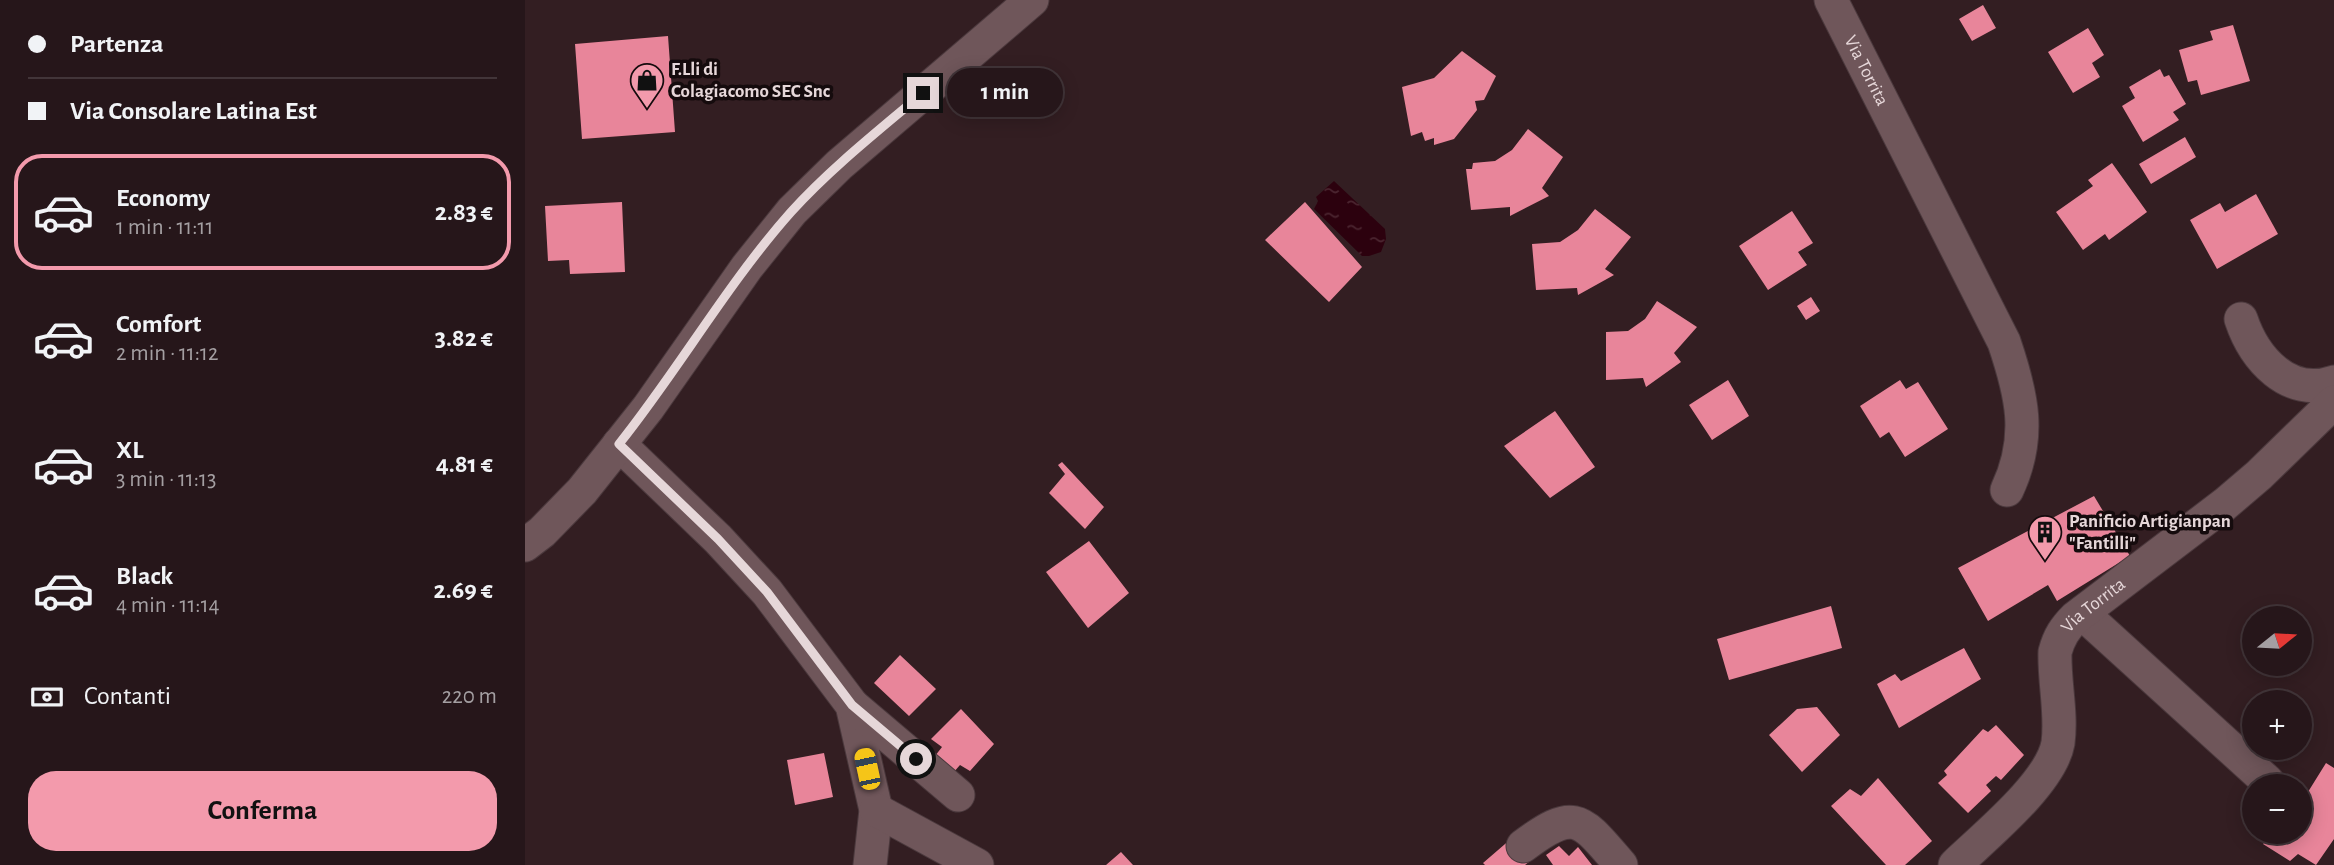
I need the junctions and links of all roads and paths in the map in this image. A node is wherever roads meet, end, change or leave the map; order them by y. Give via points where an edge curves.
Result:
1 (1032, 0) edge
2 (1831, 0) edge
3 (2241, 319) dead end
4 (2334, 382) edge
5 (2334, 402) edge
6 (619, 444) junction
7 (2007, 490) dead end
8 (525, 545) edge
9 (2081, 613) junction
10 (852, 705) junction
11 (2259, 774) edge
12 (958, 795) dead end
13 (876, 810) junction
14 (1523, 846) dead end
15 (870, 865) edge
16 (977, 865) edge
17 (1621, 865) edge
18 (1955, 865) edge

1 - 6 street via 839,165 792,211
2 - 7 street, Via Torrita via 2004,342 2023,423 2017,467
3 - 4 street via 2262,361 2275,372 2312,387
5 - 9 street, Via Torrita via 2259,475
6 - 8 street via 565,509
6 - 10 street via 767,592
9 - 11 street
9 - 18 street, Via Torrita via 2059,637 2055,652 2058,740 2051,765
10 - 12 street
10 - 13 street
13 - 15 street
13 - 16 street
14 - 17 street via 1558,823 1571,822 1587,828

